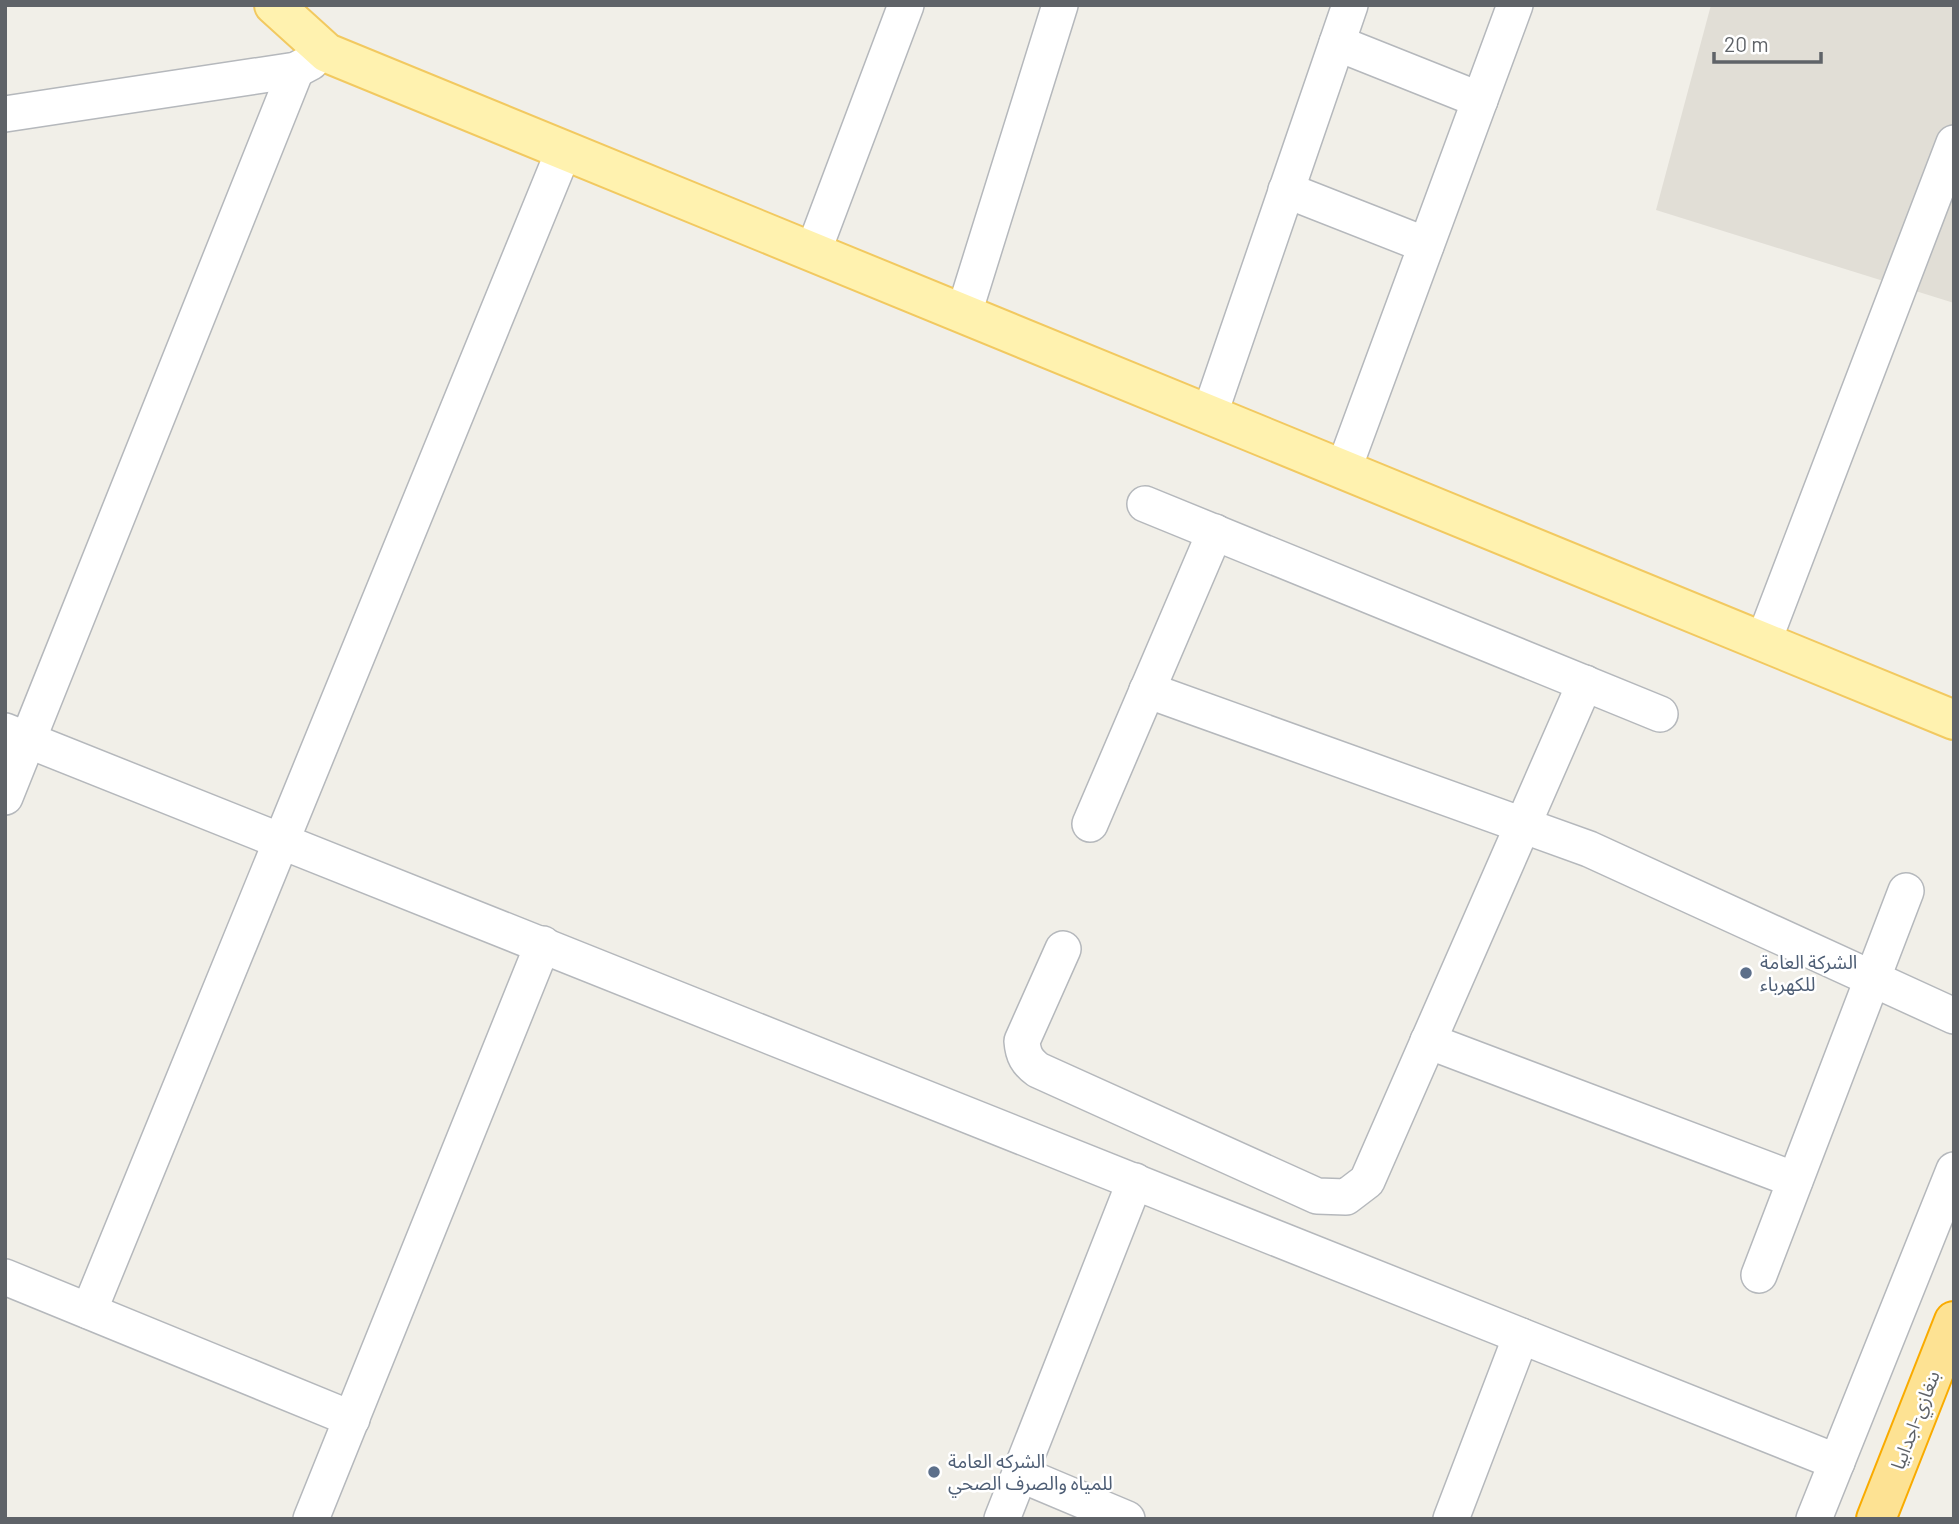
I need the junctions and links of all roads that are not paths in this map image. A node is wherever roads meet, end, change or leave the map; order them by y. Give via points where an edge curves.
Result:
1 (274, 5) edge
2 (906, 5) edge
3 (1060, 5) edge
4 (1515, 5) edge
5 (1341, 16) edge
6 (312, 62) junction
7 (1480, 100) junction
8 (5, 114) edge
9 (1954, 143) edge
10 (564, 150) junction
11 (1286, 190) junction
12 (1426, 244) junction
13 (813, 252) junction
14 (964, 313) junction
15 (1210, 413) junction
16 (1344, 468) junction
17 (1145, 504) dead end
18 (1215, 532) junction
19 (1764, 640) junction
20 (1585, 683) junction
21 (1147, 690) junction
22 (1660, 714) dead end
23 (1954, 720) edge
24 (18, 736) edge
25 (5, 797) edge
26 (1090, 824) dead end
27 (1523, 825) junction
28 (282, 841) junction
29 (1906, 891) dead end
30 (543, 944) junction
31 (1063, 949) dead end
32 (1872, 979) junction
33 (1954, 1016) edge
34 (1428, 1041) junction
35 (1954, 1170) edge
36 (1795, 1180) junction
37 (1135, 1181) junction
38 (1759, 1275) dead end
39 (5, 1277) edge
40 (89, 1311) junction
41 (1954, 1321) edge
42 (1521, 1336) junction
43 (352, 1419) junction
44 (1837, 1462) junction
45 (1020, 1474) junction
46 (311, 1519) edge
47 (1002, 1519) edge
48 (1127, 1519) edge
49 (1451, 1519) edge
50 (1814, 1519) edge
51 (1876, 1519) edge

1 - 6 main road
2 - 13 street
3 - 14 street
4 - 7 street
5 - 7 street
5 - 11 street
6 - 8 street
6 - 10 main road
6 - 24 street
7 - 12 street
9 - 19 street
10 - 13 main road
10 - 28 street
11 - 12 street
11 - 15 street
12 - 16 street
13 - 14 main road
14 - 15 main road
15 - 16 main road
16 - 19 main road
17 - 18 street
18 - 20 street
18 - 21 street
19 - 23 main road
20 - 22 street
20 - 27 street
21 - 26 street
21 - 27 street
24 - 25 street
24 - 28 street
27 - 32 street via 1655,877
27 - 34 street
28 - 30 street
28 - 40 street
29 - 32 street
30 - 37 street
30 - 43 street
31 - 34 street via 1022,1041 1029,1063 1326,1199 1346,1197 1367,1181
32 - 33 street
32 - 36 street
34 - 36 street
35 - 44 street
36 - 38 street
37 - 42 street
37 - 45 street
39 - 40 street
40 - 43 street
41 - 51 highway, بنغازي-اجدابيا
42 - 44 street
42 - 49 street
43 - 46 street
44 - 50 street
45 - 47 street
45 - 48 street

